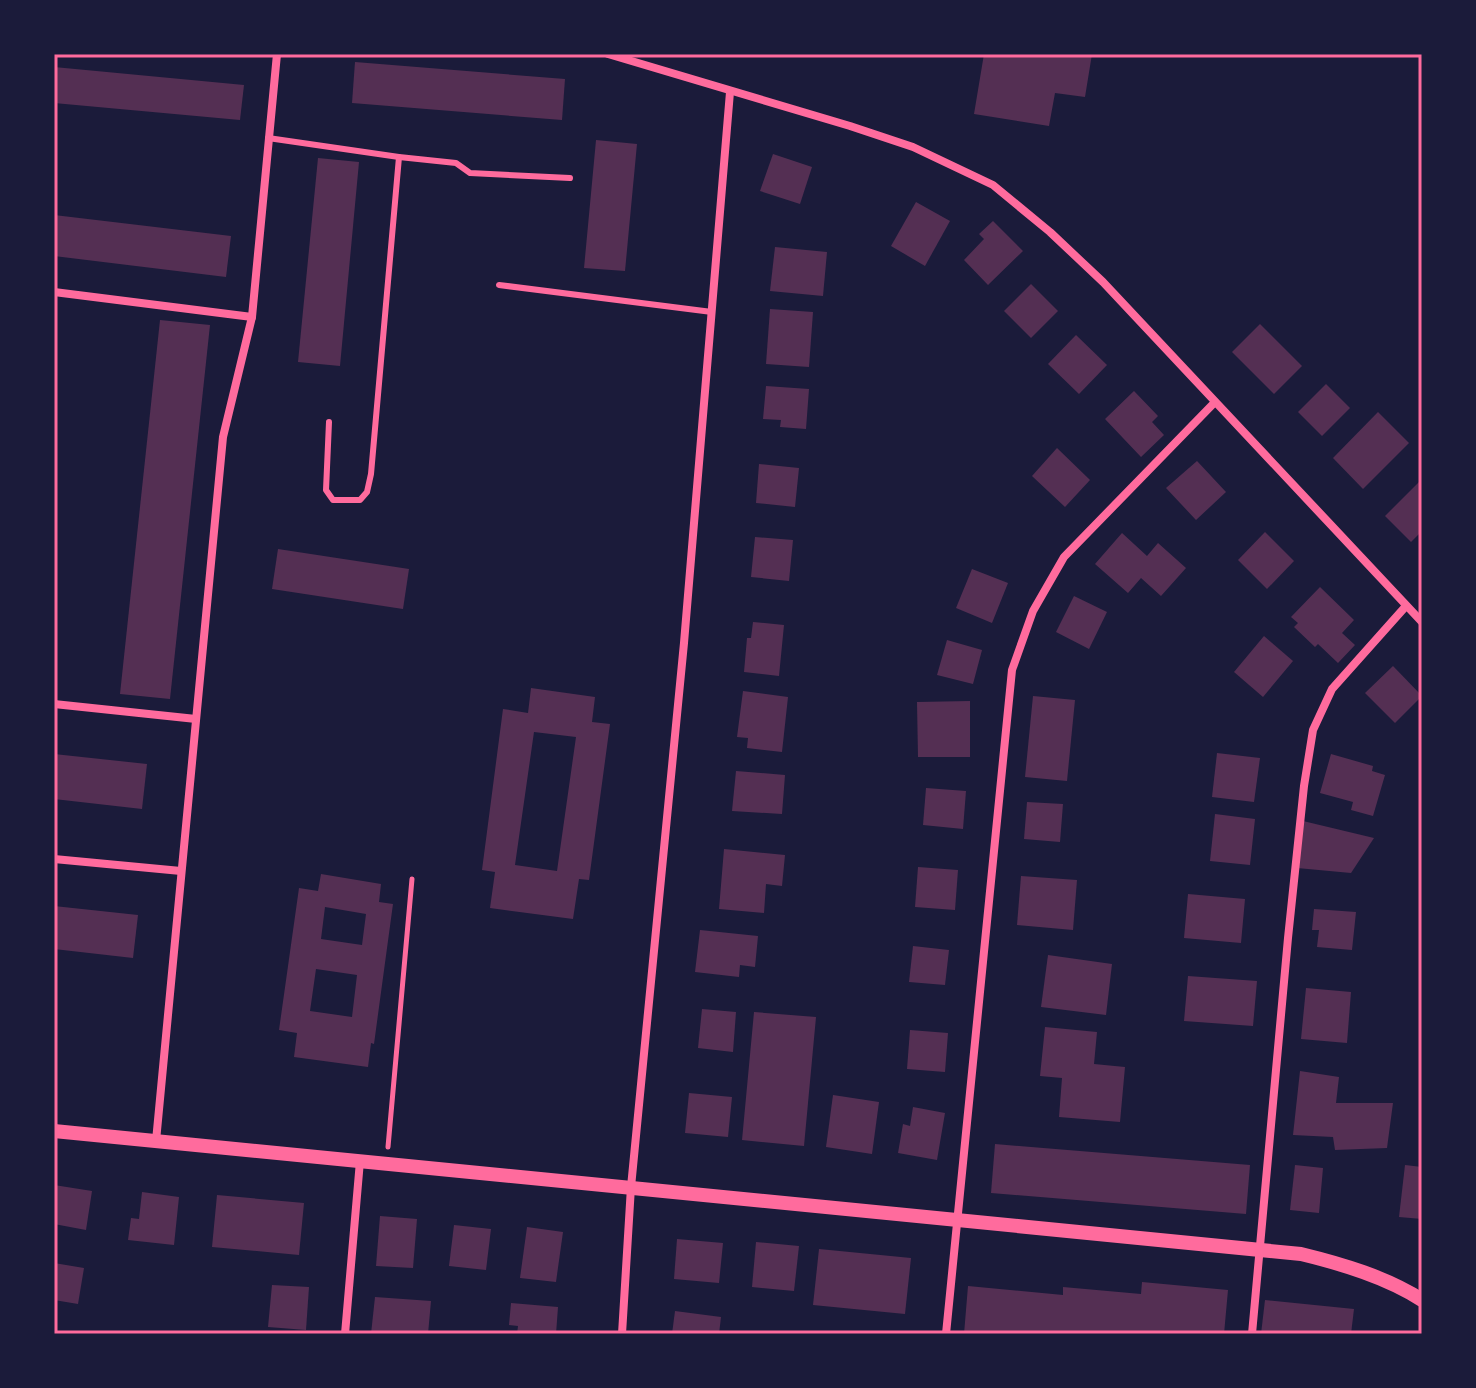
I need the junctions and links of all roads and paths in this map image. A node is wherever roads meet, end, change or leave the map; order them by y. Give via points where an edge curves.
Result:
1 (277, 54) edge
2 (608, 54) edge
3 (730, 92) junction
4 (268, 138) junction
5 (399, 157) junction
6 (570, 178) dead end
7 (499, 285) dead end
8 (54, 292) edge
9 (712, 312) junction
10 (252, 317) junction
11 (1215, 402) junction
12 (329, 422) dead end
13 (1406, 606) junction
14 (1422, 622) edge
15 (54, 704) edge
16 (196, 719) junction
17 (54, 859) edge
18 (181, 871) junction
19 (412, 879) dead end
20 (54, 1131) edge
21 (156, 1141) junction
22 (360, 1161) junction
23 (386, 1164) junction
24 (631, 1187) junction
25 (958, 1219) junction
26 (1261, 1249) junction
27 (1422, 1300) edge
28 (345, 1334) edge
29 (622, 1334) edge
30 (946, 1334) edge
31 (1252, 1334) edge

1 - 4 street
2 - 3 street
3 - 9 street
3 - 11 street via 913,147 993,185 1103,282
4 - 5 lane
4 - 10 street
5 - 6 lane via 456,163 470,173
5 - 12 lane via 371,474 360,500 333,500 326,490
7 - 9 lane
8 - 10 street
9 - 24 street
10 - 16 street via 223,437
11 - 13 street
11 - 25 street via 1064,557 1033,611 1012,670
13 - 14 street
13 - 26 street via 1332,689 1313,730 1288,938
15 - 16 street
16 - 18 street
17 - 18 street
18 - 21 street
19 - 23 path
20 - 21 street
21 - 22 street
22 - 23 street
22 - 28 street
23 - 24 street
24 - 25 street
24 - 29 street
25 - 26 street
25 - 30 street
26 - 27 street via 1333,1261
26 - 31 street

